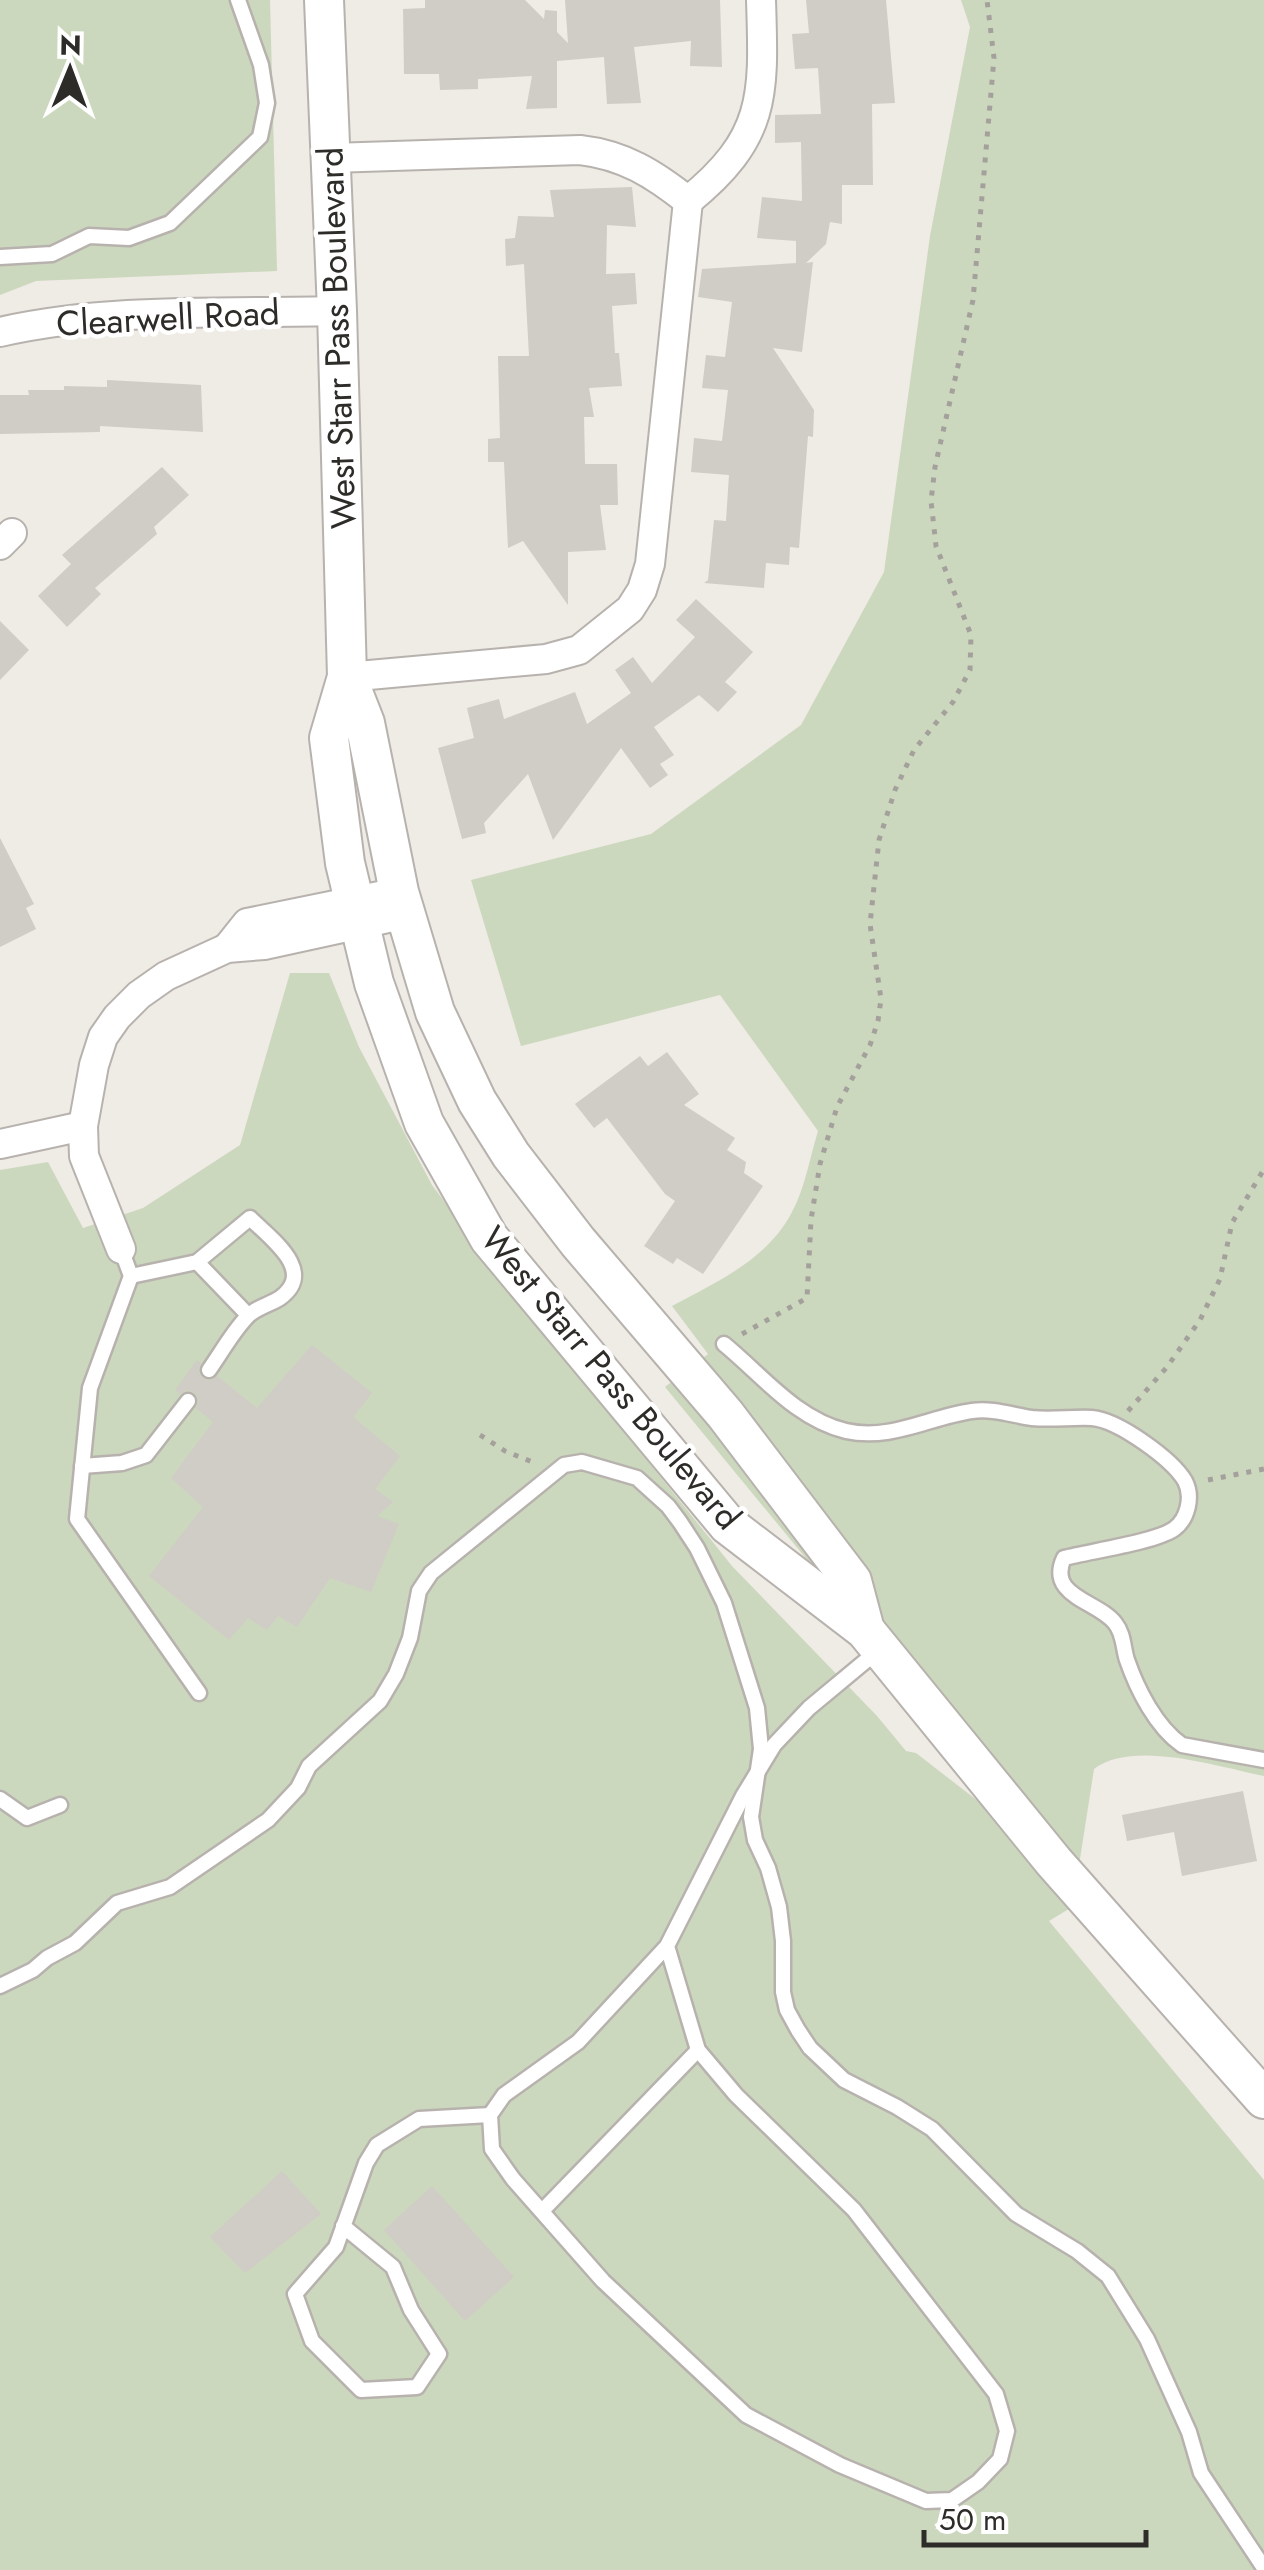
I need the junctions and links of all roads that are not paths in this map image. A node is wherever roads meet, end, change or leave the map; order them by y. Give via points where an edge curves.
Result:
1 (238, 0) edge
2 (324, 0) edge
3 (761, 0) edge
4 (330, 158) junction
5 (688, 201) junction
6 (0, 257) edge
7 (338, 311) junction
8 (0, 332) edge
9 (348, 677) junction
10 (402, 903) junction
11 (357, 913) junction
12 (83, 1126) junction
13 (0, 1144) edge
14 (121, 1249) joint
15 (196, 1262) junction
16 (132, 1276) junction
17 (248, 1315) junction
18 (724, 1344) road end
19 (209, 1370) dead end
20 (188, 1401) dead end
21 (82, 1466) junction
22 (873, 1639) junction
23 (199, 1693) dead end
24 (1264, 1760) edge
25 (759, 1770) junction
26 (0, 1800) edge
27 (60, 1805) dead end
28 (668, 1946) junction
29 (0, 1986) edge
30 (698, 2050) junction
31 (1264, 2100) edge
32 (490, 2115) junction
33 (542, 2211) junction
34 (344, 2226) junction
35 (1264, 2568) edge

1 - 6 lane via 262,65 268,103 260,137 154,231 130,238 89,236 52,254
2 - 4 street, West Starr Pass Boulevard
3 - 5 street via 758,110 744,144
4 - 5 street via 608,153 652,172
4 - 7 street, West Starr Pass Boulevard
5 - 9 street via 650,564 630,608 579,650 546,659
7 - 8 street, Clearwell Road via 114,316
7 - 9 street, West Starr Pass Boulevard
9 - 10 street, West Starr Pass Boulevard via 366,723
9 - 11 street, West Starr Pass Boulevard via 329,738
10 - 11 street
10 - 22 street, West Starr Pass Boulevard via 434,1012 511,1155 725,1414 852,1581
11 - 12 street via 247,923 227,948 139,995 103,1037
11 - 22 street, West Starr Pass Boulevard via 424,1123 489,1238 728,1525
12 - 13 street
12 - 14 street via 84,1156
14 - 16 lane
15 - 16 lane
15 - 17 lane
15 - 17 lane via 250,1218 288,1256 294,1281
16 - 21 lane via 90,1388
17 - 19 lane
18 - 24 lane via 800,1411 847,1431 870,1435 988,1410 1094,1418 1115,1425 1175,1469 1190,1501 1175,1528 1064,1558 1061,1579 1067,1591 1114,1620 1142,1692 1172,1738
20 - 21 lane via 146,1454
21 - 23 lane via 77,1520
22 - 25 lane via 774,1745
22 - 31 street, West Starr Pass Boulevard via 1054,1862
25 - 28 lane
25 - 29 lane via 758,1708 724,1603 697,1548 668,1506 636,1478 582,1462 564,1465 432,1573 380,1701 309,1766 268,1820 170,1888 117,1903 75,1943
25 - 35 lane via 751,1817 784,1940 782,1992 798,2030 844,2080 932,2129 1016,2214 1108,2276 1160,2368 1201,2473
26 - 27 lane via 27,1818
28 - 30 lane
28 - 32 lane via 578,2042 504,2095
30 - 33 lane
30 - 33 lane via 854,2210 996,2394 1007,2430 1000,2460 952,2500 926,2501 746,2415 602,2281
32 - 33 lane via 492,2149
32 - 34 lane via 418,2119 377,2145
34 - 34 lane via 336,2247 295,2294 312,2341 361,2390 417,2387 439,2354 393,2267

